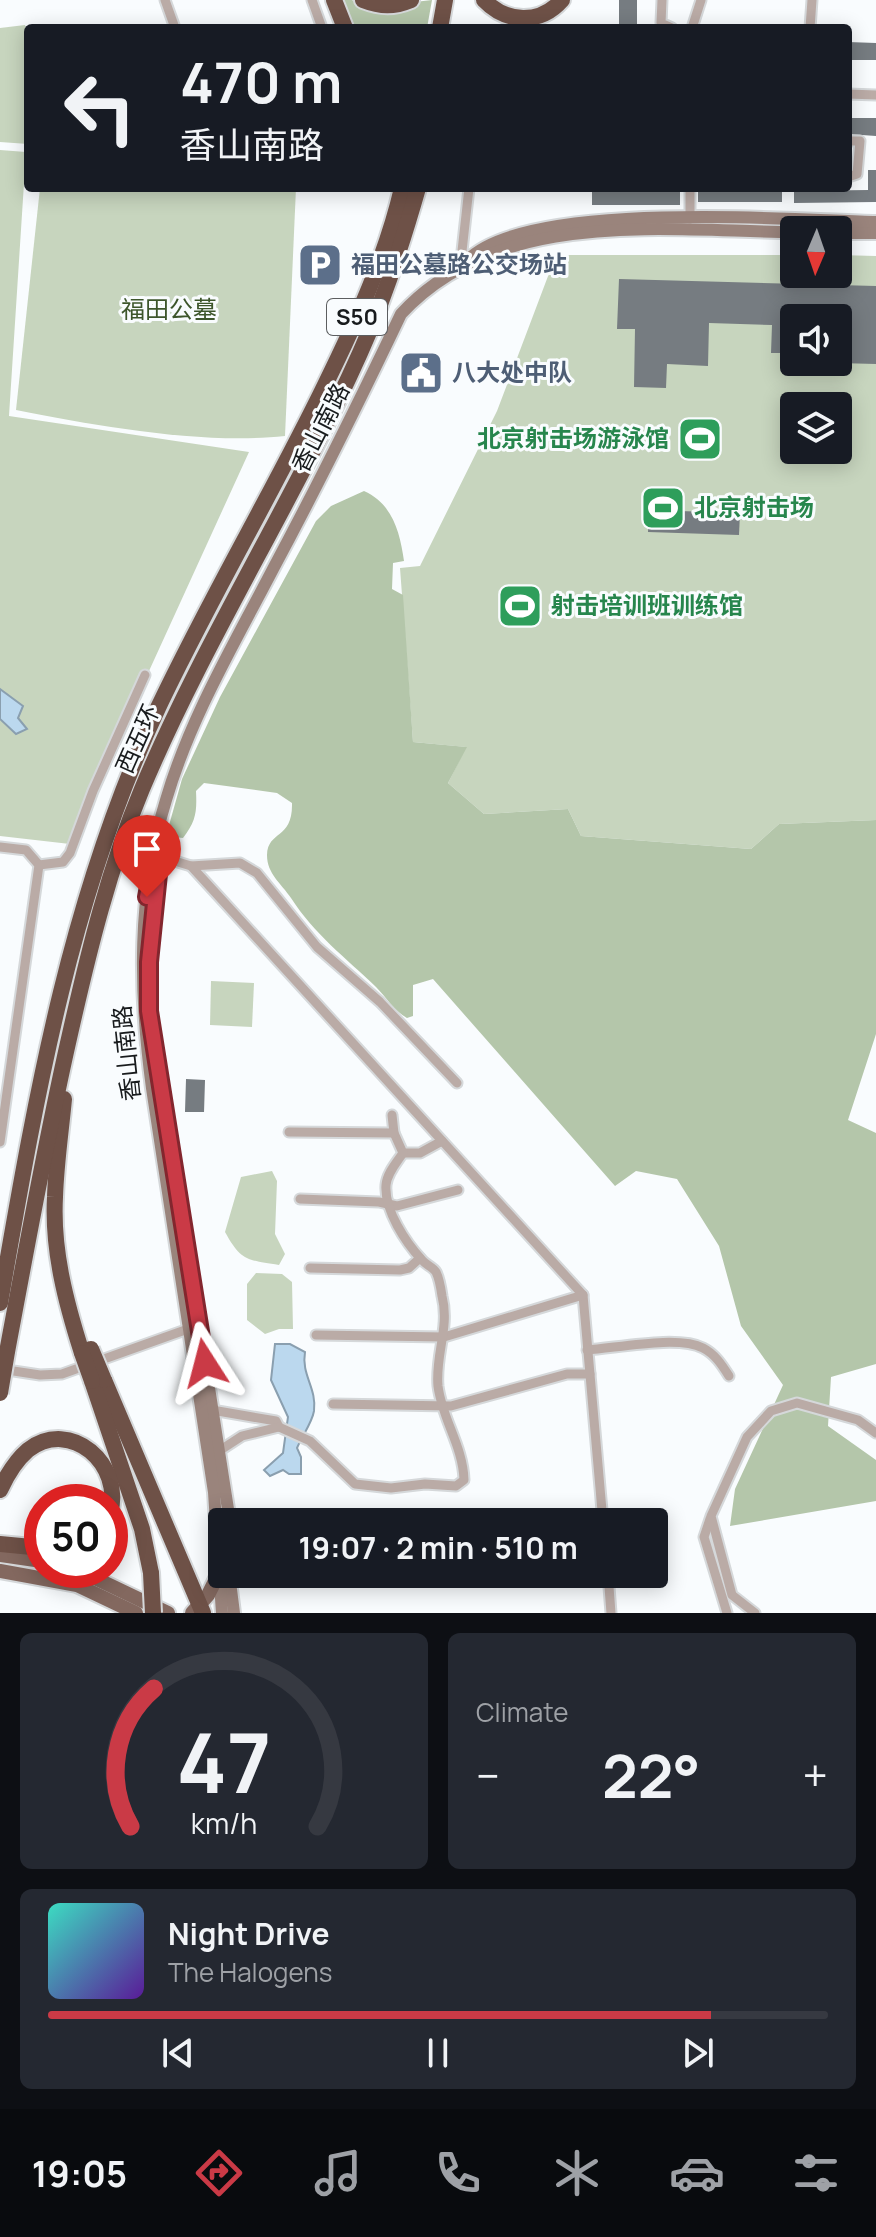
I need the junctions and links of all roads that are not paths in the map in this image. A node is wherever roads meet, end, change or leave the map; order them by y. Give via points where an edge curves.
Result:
1 (165, 0) edge
2 (312, 0) edge
3 (334, 0) edge
4 (363, 0) edge
5 (411, 0) edge
6 (445, 0) edge
7 (456, 0) edge
8 (484, 0) edge
9 (562, 0) edge
10 (574, 0) edge
11 (662, 0) edge
12 (701, 0) edge
13 (812, 0) edge
14 (174, 24) edge
15 (321, 24) edge
16 (343, 24) edge
17 (441, 24) edge
18 (453, 24) edge
19 (543, 24) edge
20 (663, 24) edge
21 (693, 24) edge
22 (810, 24) edge
23 (852, 94) edge
24 (876, 95) edge
25 (852, 141) edge
26 (852, 176) edge
27 (393, 192) edge
28 (401, 192) edge
29 (417, 192) edge
30 (469, 192) edge
31 (690, 192) edge
32 (690, 219) junction
33 (876, 222) edge
34 (392, 230) junction
35 (780, 232) edge
36 (852, 233) edge
37 (876, 233) edge
38 (464, 264) junction
39 (145, 675) dead end
40 (0, 847) edge
41 (155, 855) junction
42 (39, 865) junction
43 (191, 866) junction
44 (71, 1029) junction
45 (457, 1083) dead end
46 (3, 1110) edge
47 (392, 1115) dead end
48 (289, 1132) dead end
49 (394, 1133) junction
50 (442, 1141) junction
51 (0, 1142) edge
52 (403, 1153) junction
53 (458, 1190) dead end
54 (300, 1199) dead end
55 (388, 1205) junction
56 (15, 1217) junction
57 (420, 1258) junction
58 (0, 1265) edge
59 (310, 1268) dead end
60 (583, 1295) junction
61 (0, 1303) edge
62 (188, 1329) junction
63 (316, 1335) dead end
64 (444, 1337) junction
65 (587, 1350) junction
66 (0, 1369) edge
67 (590, 1374) junction
68 (729, 1376) dead end
69 (98, 1381) junction
70 (0, 1393) edge
71 (333, 1404) dead end
72 (444, 1406) junction
73 (212, 1410) junction
74 (281, 1427) junction
75 (876, 1433) edge
76 (219, 1451) junction
77 (112, 1484) edge
78 (0, 1490) edge
79 (215, 1508) edge
80 (228, 1508) edge
81 (602, 1508) edge
82 (711, 1516) junction
83 (0, 1544) edge
84 (24, 1546) edge
85 (0, 1555) edge
86 (24, 1558) edge
87 (0, 1571) edge
88 (208, 1575) edge
89 (188, 1576) junction
90 (116, 1588) edge
91 (213, 1588) edge
92 (222, 1588) edge
93 (227, 1588) edge
94 (236, 1588) edge
95 (609, 1588) edge
96 (199, 1610) edge
97 (136, 1613) edge
98 (153, 1613) edge
99 (168, 1613) edge
100 (222, 1613) edge
101 (236, 1613) edge
102 (611, 1613) edge
103 (727, 1613) edge
104 (755, 1613) edge

1 - 14 street
2 - 15 street
3 - 16 highway
4 - 5 highway via 397,6
6 - 17 highway
7 - 18 highway
8 - 9 highway via 496,11 521,19 548,12
10 - 19 highway
11 - 20 street
12 - 21 street
13 - 22 street
23 - 24 street
25 - 26 street via 860,141 860,147 857,174
27 - 34 highway
28 - 34 highway, 西五环 / S50
29 - 44 highway, 西五环 / S50 via 361,351 175,713 141,793 95,923
30 - 38 street
31 - 32 street
32 - 33 main road, 香山南路
32 - 38 main road, 香山南路 via 568,224 503,239 477,250
34 - 56 highway, 西五环 / S50 via 345,345 159,706 124,787 78,918
35 - 38 main road, 香山南路 via 576,233 519,244
36 - 37 main road
38 - 41 main road, 香山南路 via 401,314 341,441 196,717 165,800
39 - 42 street via 70,853 63,862
40 - 42 street via 26,850
41 - 43 street
41 - 62 main road, 香山南路 via 143,930 144,1033
41 - 73 main road, 香山南路 via 149,1011
42 - 46 street
43 - 45 street via 240,863 257,873 317,947 380,1002
43 - 50 street
44 - 69 highway, bridge via 55,1197 61,1275
44 - 70 highway, 西五环 / S50, bridge
46 - 51 street
47 - 49 street
48 - 49 street
49 - 52 street
50 - 52 street via 420,1153
50 - 60 street
52 - 55 street via 386,1185
53 - 55 street
54 - 55 street
55 - 57 street
56 - 58 highway
56 - 61 highway, 西五环 / S50
57 - 59 street via 400,1270
57 - 64 street via 436,1272 444,1300
60 - 64 street
60 - 65 street
62 - 66 street via 62,1374
62 - 79 main road, 香山南路
63 - 64 street
64 - 72 street via 438,1383
65 - 67 street
65 - 68 street via 687,1343 718,1360
67 - 72 street via 567,1374
67 - 81 street
69 - 89 highway
69 - 98 highway, bridge via 142,1529
71 - 72 street
72 - 74 street via 463,1459 464,1480 456,1486 355,1484 310,1441
73 - 74 street via 276,1421
73 - 76 main road, 香山南路
74 - 76 street via 242,1436
75 - 82 street via 858,1420 797,1403 771,1411 747,1437
76 - 80 main road, 香山南路
77 - 78 highway via 104,1463 90,1448 53,1441 30,1448
82 - 103 street via 704,1537
82 - 104 street via 732,1595
83 - 84 highway
85 - 86 main road
87 - 97 main road via 77,1585
88 - 89 main road
89 - 96 highway
90 - 99 main road
91 - 96 main road
92 - 100 main road, 香山南路
93 - 101 main road, 香山南路
94 - 101 main road, 香山南路
95 - 102 street

